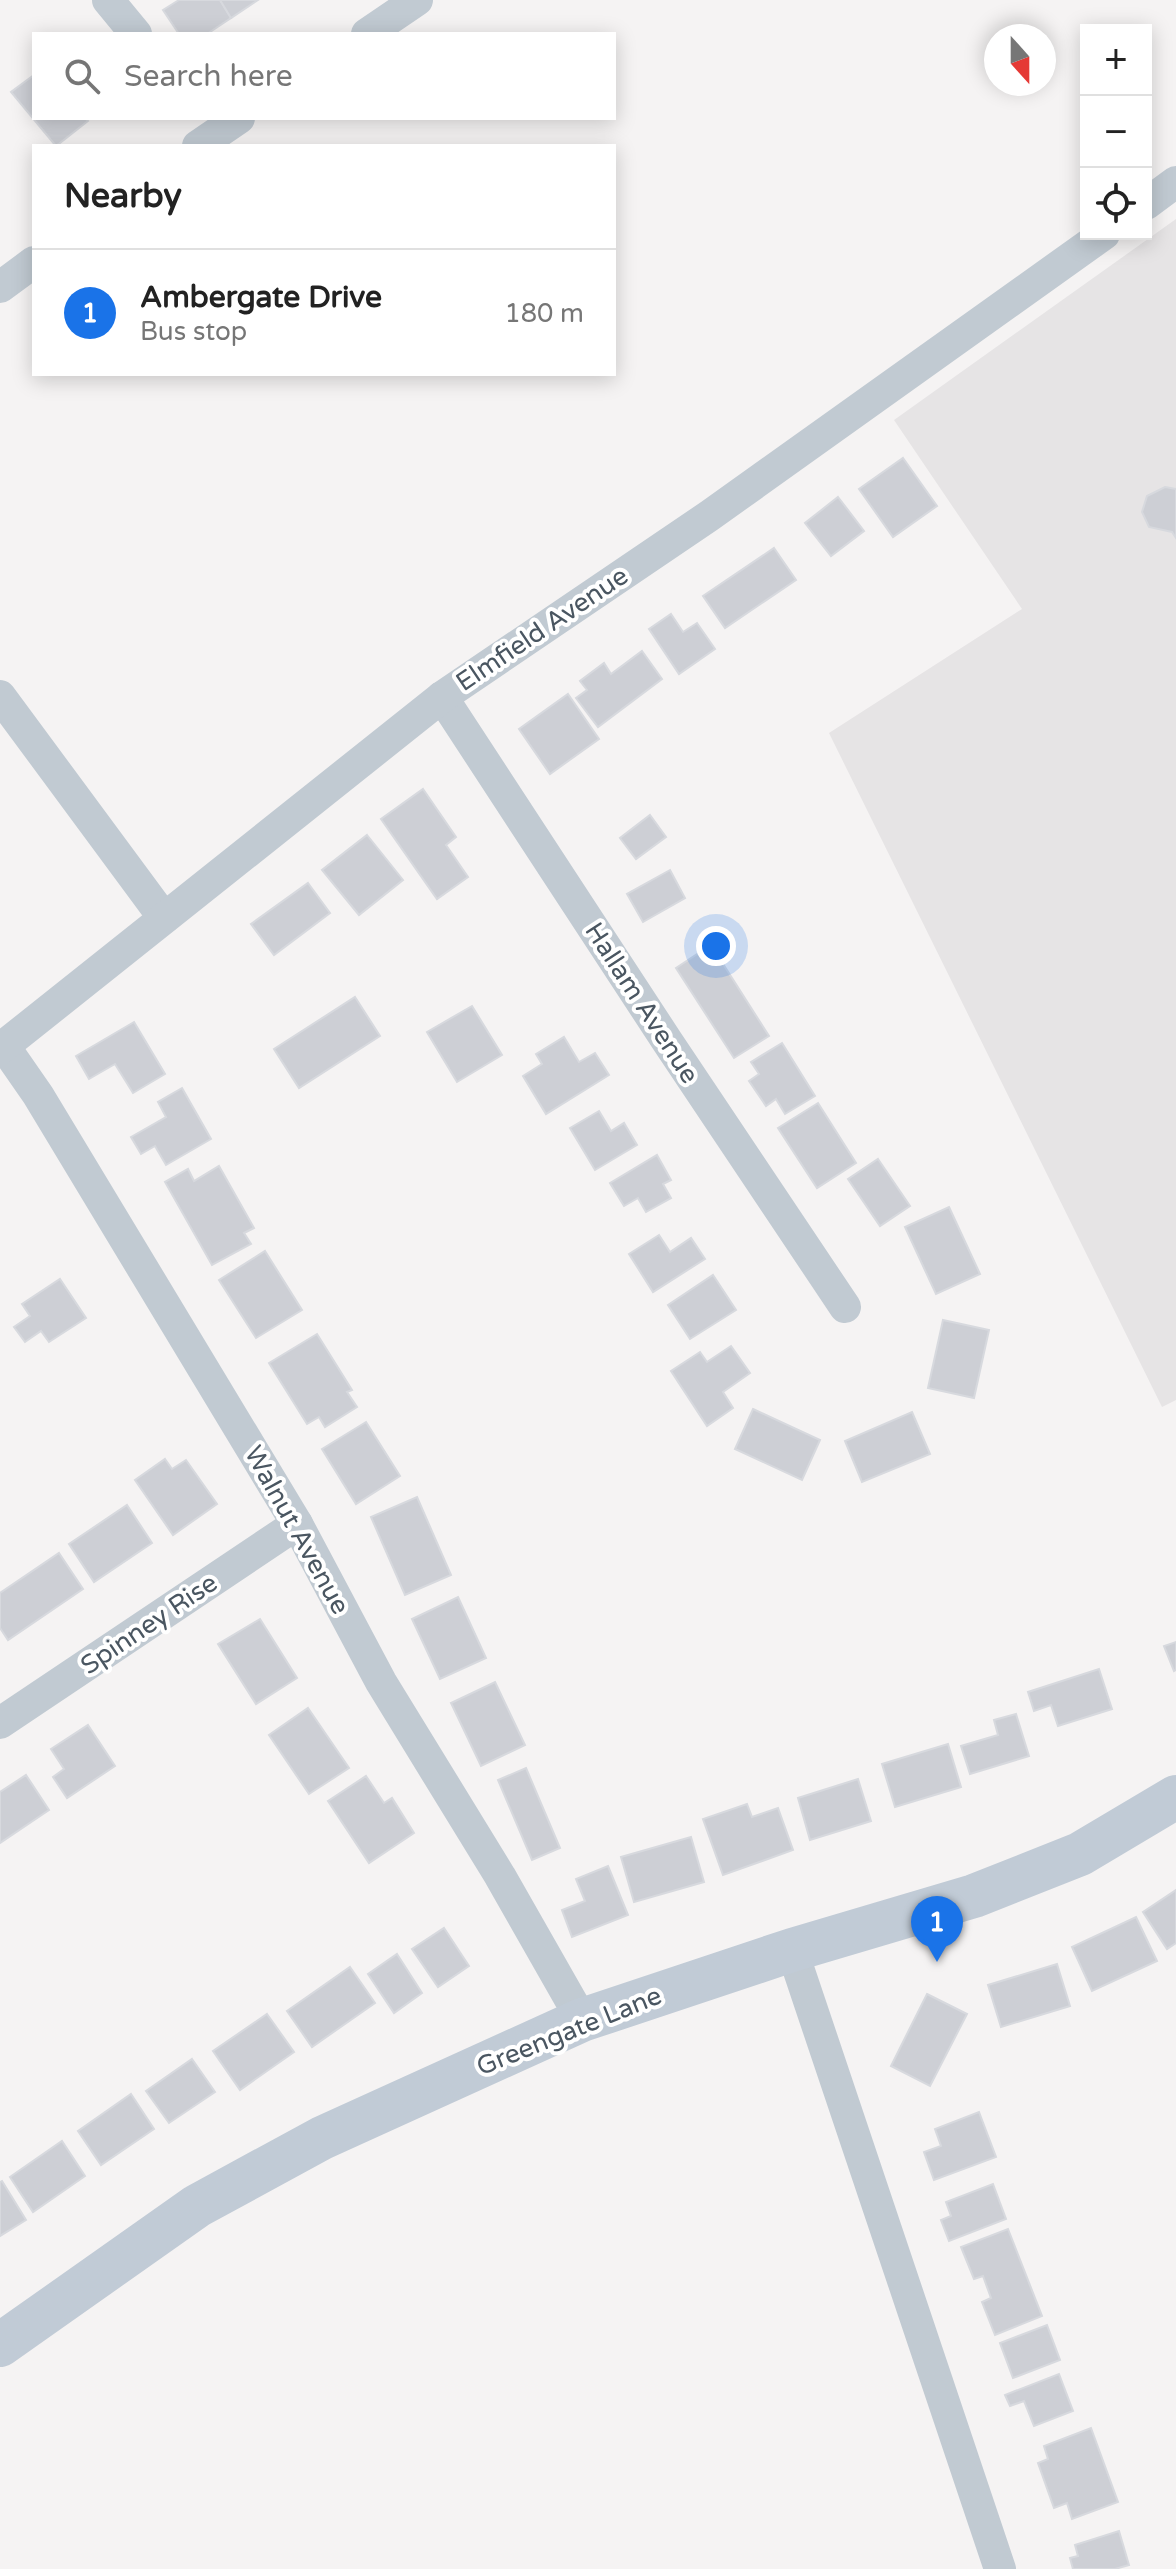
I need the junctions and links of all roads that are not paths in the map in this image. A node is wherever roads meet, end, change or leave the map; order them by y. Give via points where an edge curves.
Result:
1 (108, 0) edge
2 (417, 0) edge
3 (134, 32) edge
4 (370, 32) edge
5 (1176, 182) edge
6 (1152, 200) edge
7 (1096, 240) edge
8 (32, 263) edge
9 (0, 287) edge
10 (0, 696) edge
11 (442, 697) junction
12 (164, 918) junction
13 (2, 1048) edge
14 (845, 1307) dead end
15 (297, 1524) junction
16 (0, 1723) edge
17 (1176, 1797) edge
18 (792, 1950) junction
19 (582, 2020) junction
20 (0, 2345) edge
21 (1000, 2569) edge

1 - 3 street
2 - 4 street
5 - 6 street
7 - 11 street, Elmfield Avenue via 709,516
8 - 9 street
10 - 12 street
11 - 12 street, Elmfield Avenue
11 - 14 street, Hallam Avenue
12 - 13 street, Elmfield Avenue
13 - 15 street, Walnut Avenue via 46,1107
15 - 16 street, Spinney Rise
15 - 19 street, Walnut Avenue via 381,1682
17 - 18 street, Greengate Lane via 1080,1854 974,1896
18 - 19 street, Greengate Lane
18 - 21 street
19 - 20 street, Greengate Lane via 322,2138 197,2206

